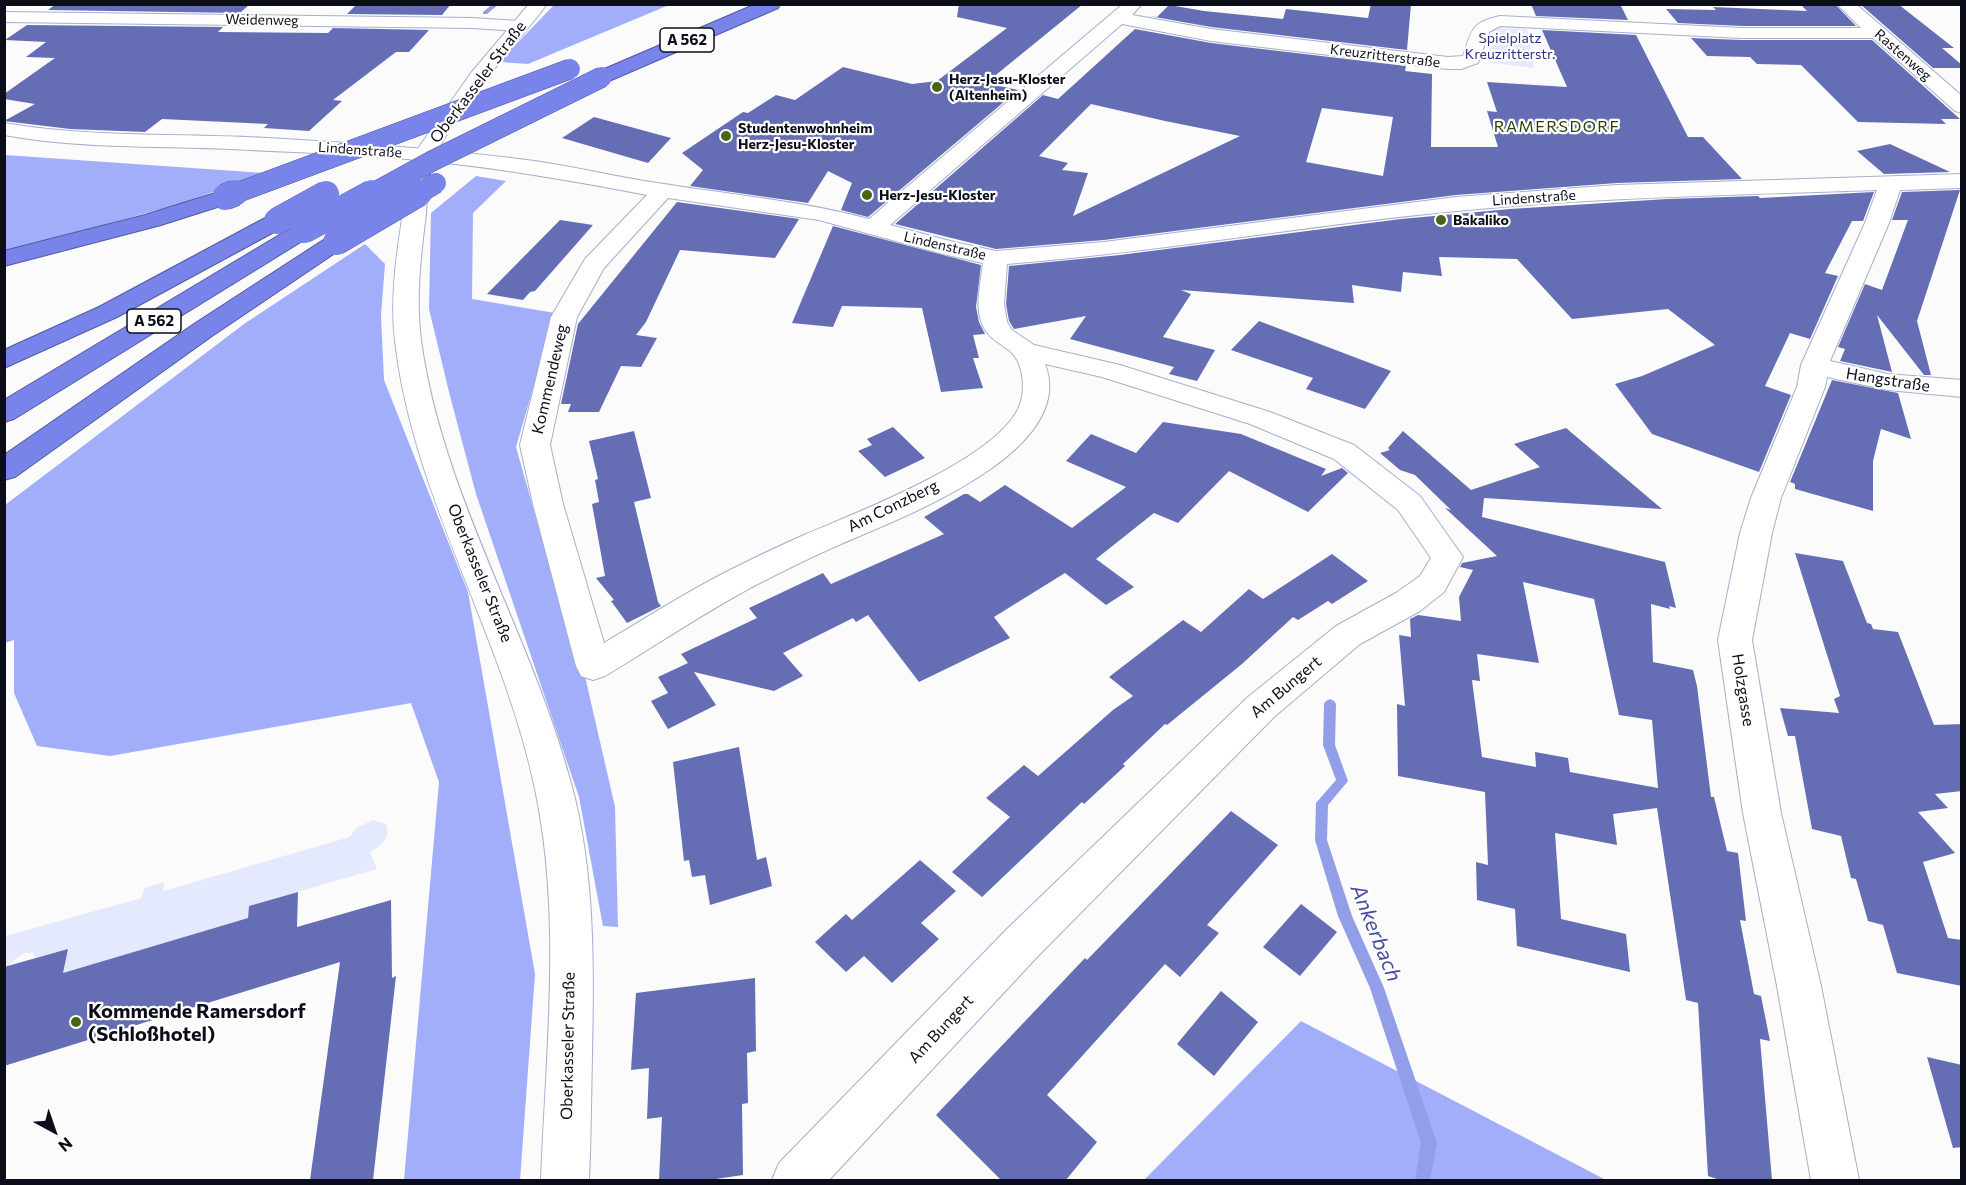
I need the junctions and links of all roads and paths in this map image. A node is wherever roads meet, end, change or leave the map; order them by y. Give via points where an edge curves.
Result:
1 (539, 4) edge
2 (772, 4) edge
3 (790, 4) edge
4 (1845, 4) edge
5 (1127, 11) edge
6 (4, 17) edge
7 (519, 26) junction
8 (1879, 33) junction
9 (597, 68) junction
10 (570, 69) junction
11 (1962, 107) edge
12 (4, 129) edge
13 (425, 154) junction
14 (370, 171) dead end
15 (1962, 181) edge
16 (1891, 184) junction
17 (339, 188) dead end
18 (663, 191) junction
19 (873, 228) junction
20 (996, 258) junction
21 (4, 260) edge
22 (184, 271) junction
23 (1024, 351) junction
24 (4, 360) edge
25 (1815, 365) junction
26 (4, 383) edge
27 (1962, 389) edge
28 (4, 413) edge
29 (4, 470) edge
30 (593, 666) joint
31 (565, 1180) edge
32 (796, 1180) edge
33 (1835, 1180) edge

1 - 7 street, Oberkasseler Straße
2 - 9 highway, A 562
3 - 29 highway, bridge via 623,83 452,174 336,242 220,318
4 - 8 street, Rastenweg
5 - 8 street, Kreuzritterstraße via 1211,35 1448,63 1471,59 1481,27 1500,21 1718,32
5 - 19 street
6 - 7 street, Weidenweg
7 - 13 street, Oberkasseler Straße
8 - 11 street, Rastenweg
9 - 10 highway, A 562
9 - 28 highway, A 562, bridge via 304,230
10 - 14 highway, A 562, bridge
10 - 21 highway, bridge via 225,197
12 - 13 street, Lindenstraße via 114,140
13 - 18 street, Lindenstraße via 537,168
13 - 31 street, Oberkasseler Straße via 406,289 408,338 418,398 436,463 535,722 556,797 570,891
15 - 16 street, Lindenstraße
16 - 20 street, Lindenstraße via 1617,192 1456,204 1104,249
16 - 25 street, Holzgasse
17 - 22 highway, bridge
18 - 19 street, Lindenstraße via 809,211
18 - 30 street, Kommendeweg via 594,264 576,291 564,316 535,444
19 - 20 street, Lindenstraße
20 - 23 street, Am Conzberg via 992,310 998,330
22 - 24 highway
22 - 26 highway
23 - 30 street, Am Conzberg via 1036,374 1035,404 1018,431 997,449 907,501 715,592
23 - 32 street, Am Bungert via 1110,371 1238,411 1344,452 1409,503 1447,557 1432,584 1348,635 1261,707 1023,942
25 - 27 street, Hangstraße via 1910,387
25 - 33 street, Holzgasse via 1811,387 1758,524 1735,640 1762,813

